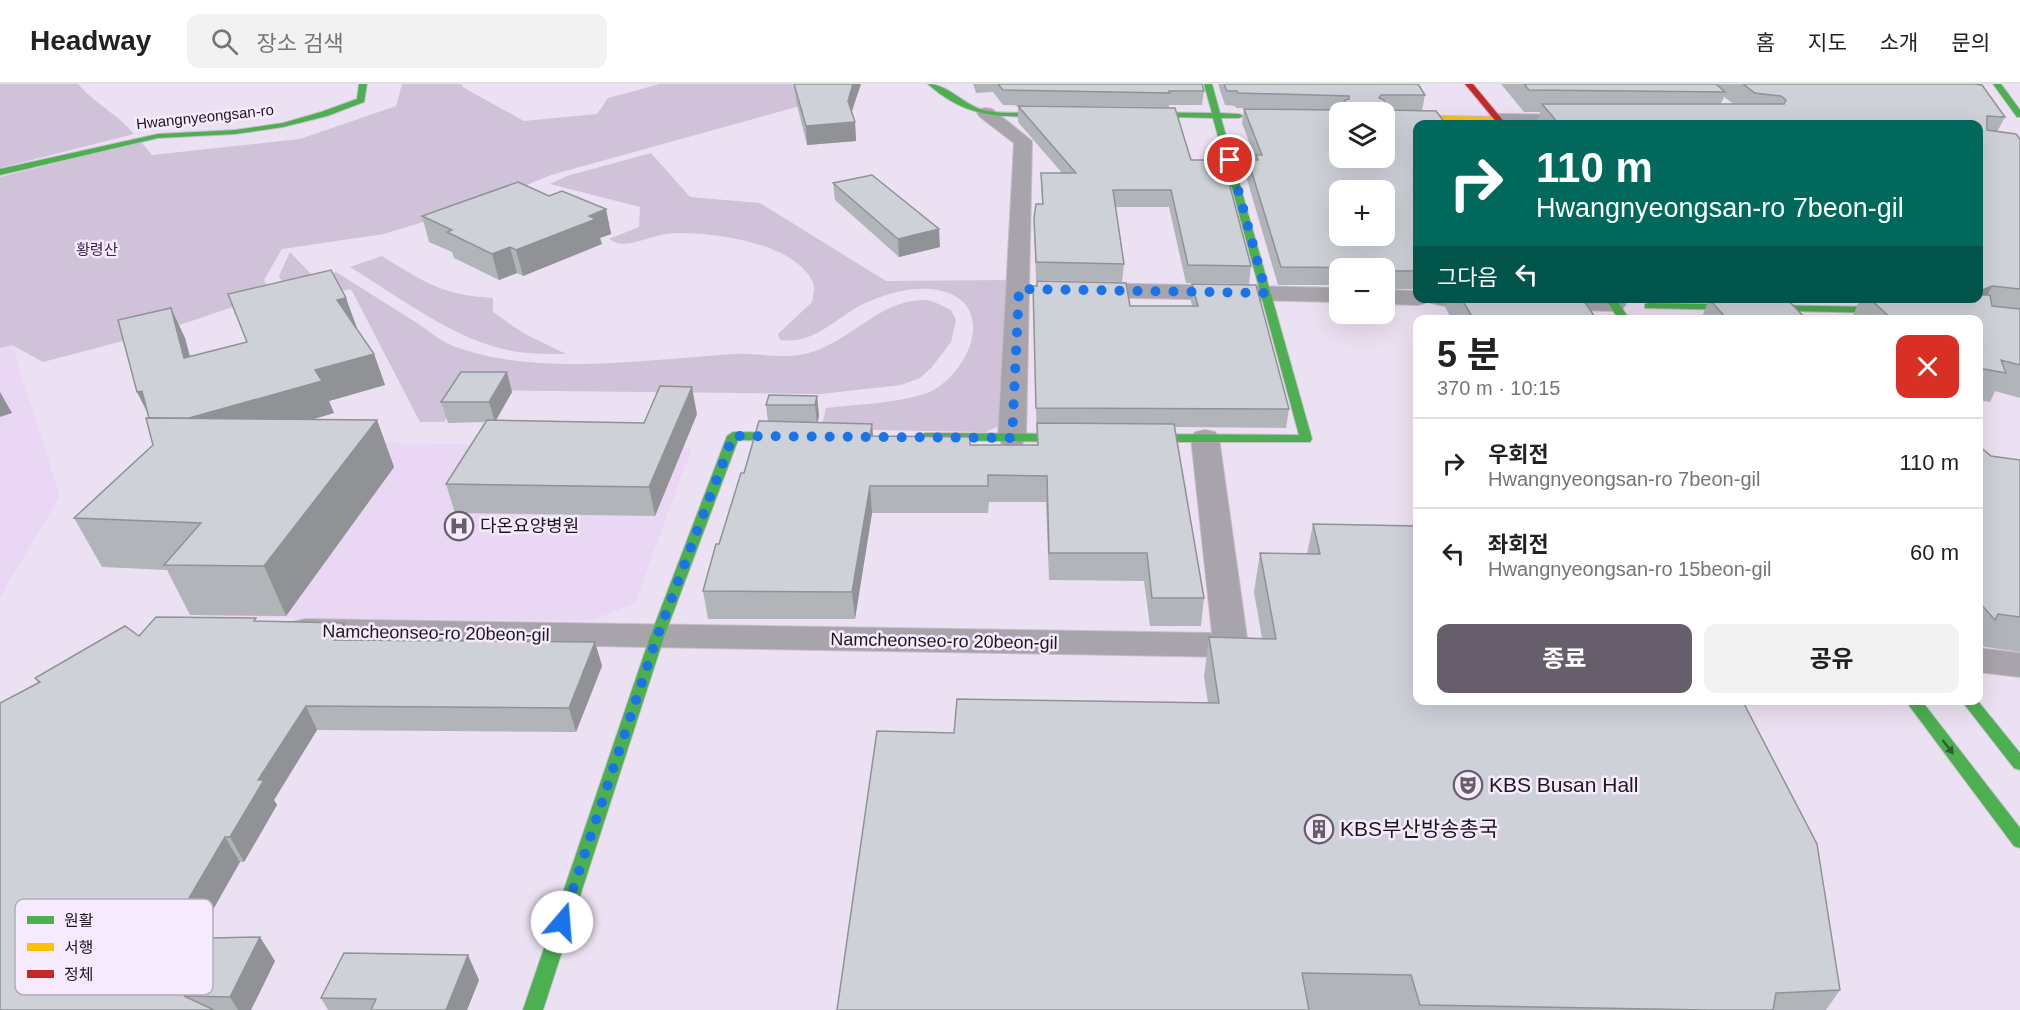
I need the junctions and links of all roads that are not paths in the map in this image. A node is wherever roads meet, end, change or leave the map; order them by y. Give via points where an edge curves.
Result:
1 (363, 84) edge
2 (932, 84) edge
3 (1208, 84) edge
4 (1469, 84) edge
5 (1997, 84) edge
6 (1457, 101) dead end
7 (986, 113) junction
8 (1079, 114) edge
9 (1114, 114) edge
10 (1218, 115) junction
11 (2020, 115) edge
12 (1251, 116) edge
13 (1395, 118) edge
14 (1450, 120) edge
15 (1471, 120) edge
16 (1497, 120) edge
17 (0, 172) edge
18 (1019, 289) junction
19 (1043, 289) edge
20 (1066, 290) edge
21 (1266, 293) junction
22 (1329, 295) edge
23 (1395, 297) edge
24 (1413, 298) edge
25 (1549, 303) edge
26 (1647, 303) edge
27 (1760, 303) edge
28 (1874, 304) edge
29 (1616, 307) edge
30 (1656, 315) edge
31 (1928, 315) edge
32 (814, 437) edge
33 (908, 437) edge
34 (1012, 438) junction
35 (1092, 438) edge
36 (1114, 438) edge
37 (1205, 438) junction
38 (274, 630) edge
39 (657, 637) junction
40 (1983, 661) edge
41 (2020, 665) edge
42 (1916, 705) edge
43 (1972, 705) edge
44 (2020, 764) edge
45 (2020, 841) edge
46 (533, 1010) edge

1 - 17 street, Hwangnyeongsan-ro via 361,100 283,125 158,136
2 - 7 street via 963,105
3 - 10 street
4 - 16 street
5 - 11 street
6 - 15 street
7 - 8 street
7 - 18 street via 1023,141
9 - 10 street
10 - 12 street
10 - 21 street
13 - 14 street
18 - 19 street
18 - 34 street
20 - 21 street
21 - 22 street
21 - 37 street via 1306,439
23 - 24 street
25 - 29 street
26 - 30 street
27 - 28 street
28 - 31 street
32 - 39 street via 733,436
33 - 34 street
34 - 35 street
36 - 37 street
37 - 39 street, Namcheonseo-ro 20beon-gil via 1231,645
38 - 39 street, Namcheonseo-ro 20beon-gil
39 - 46 street
40 - 41 street
42 -> 45 street
43 - 44 street

